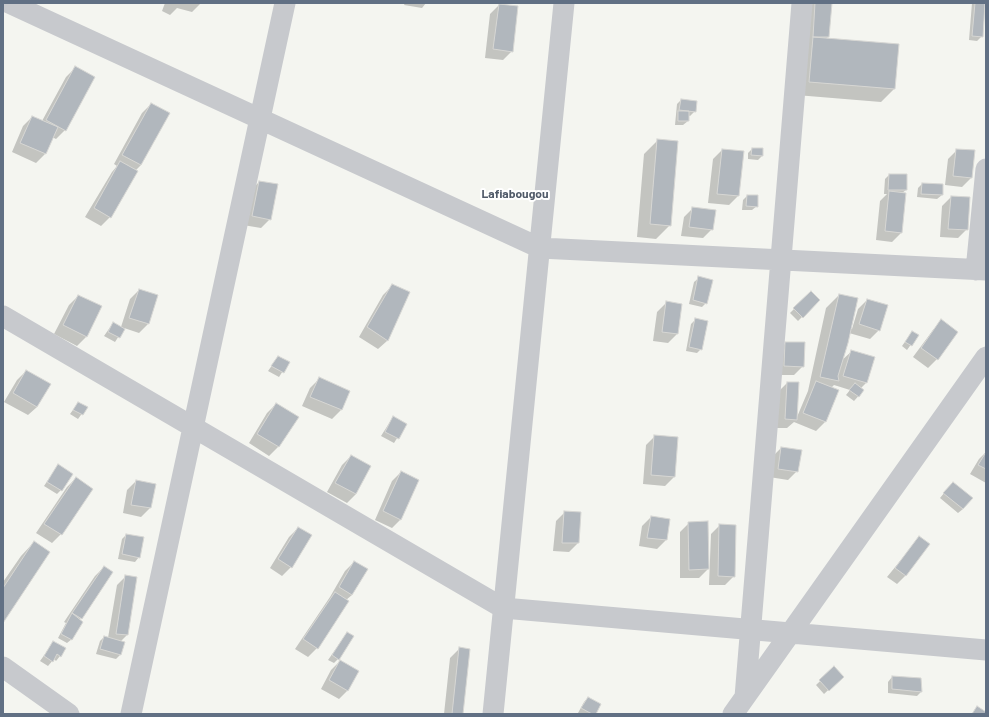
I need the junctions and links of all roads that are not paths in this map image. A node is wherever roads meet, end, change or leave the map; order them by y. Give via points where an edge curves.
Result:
1 (9, 3) edge
2 (285, 3) edge
3 (564, 3) edge
4 (802, 3) edge
5 (260, 119) junction
6 (986, 169) edge
7 (540, 248) junction
8 (780, 260) junction
9 (981, 270) edge
10 (3, 316) edge
11 (986, 358) edge
12 (193, 427) junction
13 (503, 608) junction
14 (749, 629) junction
15 (790, 633) junction
16 (986, 650) edge
17 (3, 667) edge
18 (745, 697) junction
19 (69, 714) edge
20 (131, 714) edge
21 (493, 714) edge
22 (733, 714) edge

1 - 5 street
2 - 5 street
3 - 7 street
4 - 8 street
5 - 7 street
5 - 12 street
6 - 9 street
7 - 8 street
7 - 13 street
8 - 9 street
8 - 14 street
10 - 12 street
11 - 15 street
12 - 13 street
12 - 20 street
13 - 14 street
13 - 21 street
14 - 15 street
14 - 18 street
15 - 16 street
15 - 18 street
17 - 19 street
18 - 22 street

